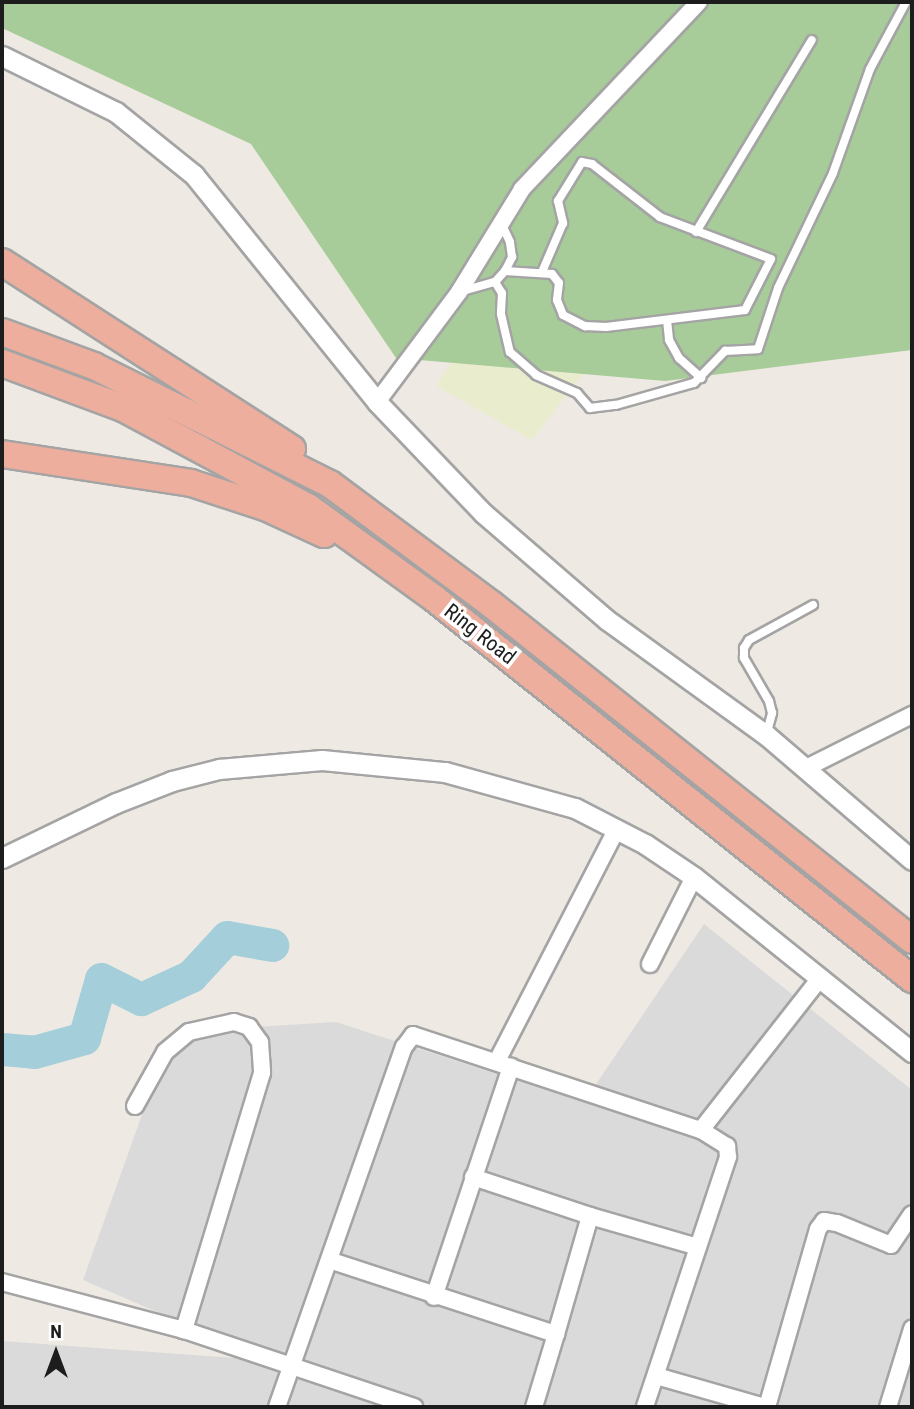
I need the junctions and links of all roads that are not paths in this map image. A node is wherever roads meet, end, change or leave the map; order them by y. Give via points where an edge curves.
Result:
1 (698, 2) edge
2 (906, 2) edge
3 (812, 40) dead end
4 (2, 56) edge
5 (501, 223) junction
6 (696, 233) junction
7 (771, 259) junction
8 (2, 262) edge
9 (788, 266) junction
10 (505, 271) junction
11 (542, 272) junction
12 (495, 282) junction
13 (459, 292) junction
14 (667, 320) junction
15 (2, 332) edge
16 (2, 363) edge
17 (701, 378) junction
18 (377, 401) junction
19 (2, 454) edge
20 (330, 484) junction
21 (374, 559) junction
22 (813, 605) dead end
23 (912, 715) edge
24 (766, 735) junction
25 (806, 768) junction
26 (617, 829) junction
27 (2, 858) edge
28 (912, 860) edge
29 (694, 877) junction
30 (912, 940) edge
31 (650, 964) dead end
32 (821, 977) junction
33 (912, 979) edge
34 (912, 1052) edge
35 (504, 1064) junction
36 (135, 1106) dead end
37 (701, 1130) junction
38 (473, 1177) junction
39 (912, 1214) edge
40 (590, 1216) junction
41 (698, 1247) junction
42 (332, 1261) junction
43 (2, 1282) edge
44 (434, 1297) junction
45 (912, 1329) edge
46 (184, 1330) junction
47 (556, 1334) junction
48 (293, 1367) junction
49 (656, 1376) junction
50 (277, 1407) edge
51 (414, 1407) edge
52 (534, 1407) edge
53 (645, 1407) edge
54 (766, 1407) edge
55 (887, 1407) edge

1 - 5 street via 540,167
2 - 9 lane via 870,69 818,210
3 - 6 lane
4 - 18 street via 116,112 194,175
5 - 10 lane via 512,257
5 - 13 street
6 - 7 lane
6 - 11 lane via 660,217 592,164 582,163 558,201 563,223
7 - 9 lane
7 - 14 lane via 745,310
8 - 20 highway via 291,449
9 - 17 lane via 758,349 725,351
10 - 11 lane
10 - 12 lane
11 - 14 lane via 557,278 558,308 563,315 585,326
12 - 13 lane
12 - 17 lane via 502,293 501,314 510,352 536,375 577,393 582,404 616,405
13 - 18 street
14 - 17 lane via 669,340 679,358
15 - 20 highway, Ring Road via 94,366
16 - 21 highway, Ring Road via 123,408 272,485
18 - 24 street via 442,473 536,560 607,620
19 - 21 highway via 223,491
20 - 30 highway, Ring Road via 491,604
21 - 33 highway, Ring Road via 446,607
22 - 24 lane via 749,640 744,648 744,659 769,701 772,713
23 - 25 street
24 - 25 street
25 - 28 street
26 - 27 street via 575,808 445,772 322,760 266,762 172,780
26 - 29 street
26 - 35 street
29 - 31 street
29 - 32 street
32 - 34 street
32 - 37 street
35 - 37 street
35 - 38 street
35 - 42 street via 423,1038 408,1038
36 - 46 street via 165,1052 189,1032 234,1022 249,1027 260,1042 262,1073
37 - 41 street via 727,1146 728,1157
38 - 40 street
38 - 44 street
39 - 54 street via 891,1245 837,1223 824,1222 818,1229
40 - 41 street
40 - 47 street
41 - 49 street
42 - 44 street
42 - 48 street
43 - 46 street
44 - 47 street
45 - 55 street
46 - 48 street
47 - 52 street
48 - 50 street
48 - 51 street
49 - 53 street
49 - 54 street

